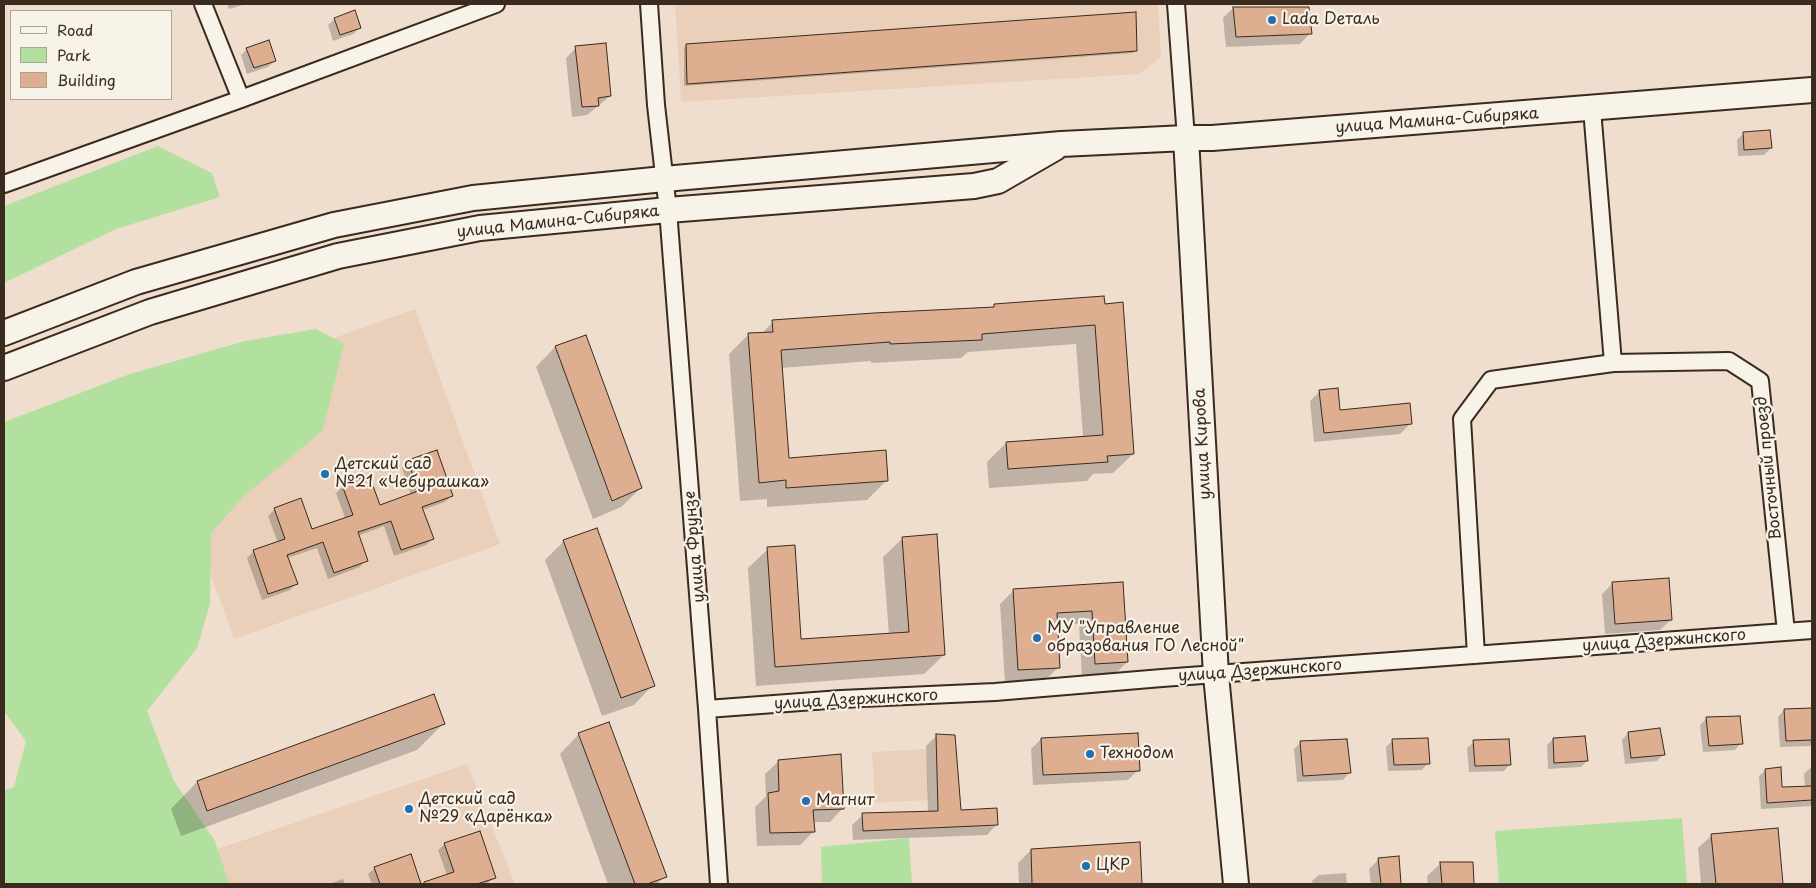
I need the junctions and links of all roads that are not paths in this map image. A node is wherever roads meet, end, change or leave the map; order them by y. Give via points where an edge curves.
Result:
1 (203, 4) edge
2 (496, 4) edge
3 (648, 4) edge
4 (1176, 4) edge
5 (1812, 90) edge
6 (241, 99) junction
7 (1592, 109) junction
8 (1186, 138) junction
9 (1061, 144) junction
10 (664, 179) junction
11 (4, 184) edge
12 (668, 210) junction
13 (4, 333) edge
14 (1613, 363) junction
15 (4, 368) edge
16 (1812, 630) edge
17 (1786, 632) junction
18 (1476, 655) junction
19 (1216, 675) junction
20 (708, 709) junction
21 (719, 884) edge
22 (1236, 884) edge

1 - 6 street
2 - 6 street
3 - 10 street, улица Фрунзе
4 - 8 street, улица Кирова
5 - 7 main road, улица Мамина-Сибиряка
6 - 11 street
7 - 8 main road, улица Мамина-Сибиряка
7 - 14 street
8 - 9 main road, улица Мамина-Сибиряка
8 - 19 main road, улица Кирова
9 - 10 main road, улица Мамина-Сибиряка
9 - 12 main road, улица Мамина-Сибиряка via 998,181 974,186
10 - 12 street, улица Фрунзе
10 - 13 main road, улица Мамина-Сибиряка via 473,198 334,225 136,282
12 - 15 main road, улица Мамина-Сибиряка via 480,228 338,256 150,312
12 - 20 street, улица Фрунзе
14 - 17 street, Восточный проезд via 1729,361 1760,381
14 - 18 street via 1491,380 1462,419
16 - 17 street, улица Дзержинского
17 - 18 street, улица Дзержинского
18 - 19 street, улица Дзержинского
19 - 20 street, улица Дзержинского
19 - 22 main road, улица Кирова
20 - 21 street, улица Фрунзе

